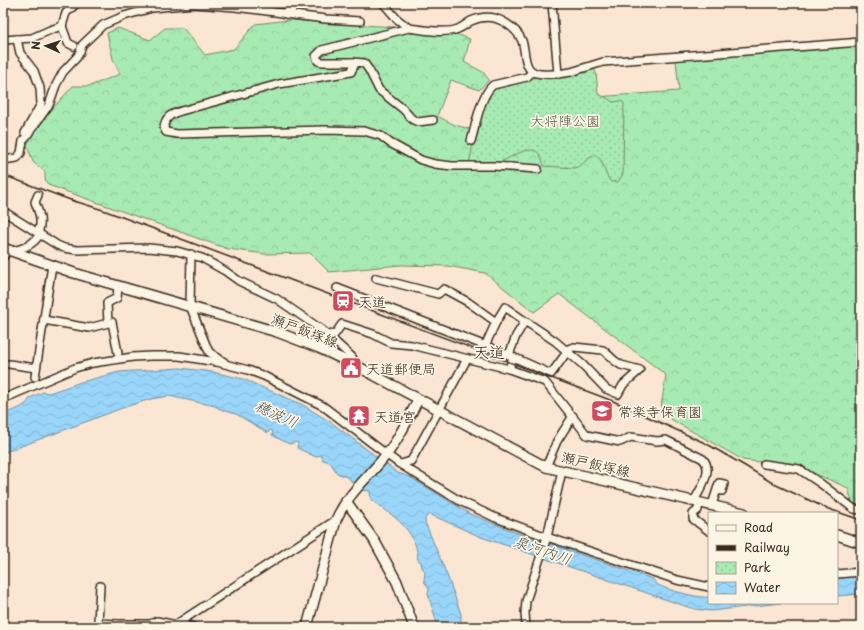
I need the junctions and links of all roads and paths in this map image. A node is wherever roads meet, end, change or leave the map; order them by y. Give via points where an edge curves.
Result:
1 (77, 3) edge
2 (297, 3) edge
3 (382, 3) edge
4 (552, 3) edge
5 (150, 5) edge
6 (283, 13) junction
7 (360, 21) dead end
8 (62, 26) junction
9 (409, 28) junction
10 (18, 39) junction
11 (3, 40) edge
12 (861, 42) edge
13 (74, 46) dead end
14 (353, 62) junction
15 (532, 72) junction
16 (558, 74) junction
17 (433, 120) dead end
18 (23, 141) junction
19 (471, 141) dead end
20 (3, 160) edge
21 (538, 169) dead end
22 (38, 195) dead end
23 (3, 211) edge
24 (39, 233) junction
25 (7, 251) edge
26 (191, 254) junction
27 (52, 265) junction
28 (376, 278) dead end
29 (118, 286) junction
30 (337, 288) dead end
31 (190, 306) junction
32 (44, 320) junction
33 (525, 321) junction
34 (496, 322) junction
35 (108, 323) junction
36 (327, 335) junction
37 (485, 346) junction
38 (319, 348) junction
39 (566, 351) junction
40 (118, 353) dead end
41 (511, 356) junction
42 (467, 359) junction
43 (9, 364) dead end
44 (230, 365) junction
45 (355, 365) junction
46 (36, 368) junction
47 (509, 369) junction
48 (35, 377) dead end
49 (3, 399) edge
50 (418, 400) junction
51 (439, 410) junction
52 (574, 416) junction
53 (386, 455) junction
54 (401, 464) junction
55 (764, 464) dead end
56 (546, 467) junction
57 (562, 471) junction
58 (717, 490) dead end
59 (347, 500) junction
60 (697, 502) junction
61 (712, 506) junction
62 (861, 510) edge
63 (739, 512) edge
64 (336, 520) junction
65 (708, 530) edge
66 (838, 535) edge
67 (547, 537) junction
68 (861, 543) edge
69 (861, 572) edge
70 (838, 574) edge
71 (100, 586) dead end
72 (708, 587) edge
73 (175, 625) edge
74 (117, 626) edge
75 (193, 627) edge
76 (308, 627) edge
77 (414, 627) edge
78 (526, 627) edge

1 - 8 street via 66,13
2 - 6 street via 291,11
3 - 9 street
4 - 16 street
5 - 6 street via 193,4
5 - 18 street via 102,25 82,45 77,58 63,72 49,105
6 - 7 street
8 - 10 street via 32,38
8 - 13 street via 68,43
9 - 14 street via 322,50 316,56 318,61 322,62
9 - 15 street via 454,30 484,17 496,18 520,36 528,67
10 - 11 street
10 - 18 street via 20,54 34,71 40,88 41,104 26,129
12 - 16 street via 603,62
14 - 17 street via 364,63 380,90 412,120
14 - 21 street via 355,64 351,72 279,84 172,114 167,118 164,128 166,132 177,134 364,131 380,136 421,160 435,164
15 - 16 street
15 - 19 street via 527,77 489,88
18 - 20 street via 21,153 17,158
22 - 24 street via 35,202 40,219
23 - 24 street
24 - 25 street via 29,246
24 - 26 street via 57,245 78,250 149,248
25 - 27 main road, 瀬戸飯塚線
26 - 31 street
26 - 36 street via 209,261 239,281 277,299
27 - 29 main road, 瀬戸飯塚線
27 - 32 street
28 - 34 street via 438,294 444,289
29 - 31 main road, 瀬戸飯塚線
29 - 35 street via 117,298 107,303
30 - 37 street
31 - 38 main road, 瀬戸飯塚線 via 277,332
31 - 44 street via 209,352
32 - 35 street via 89,328
32 - 46 street
33 - 34 street via 505,307
33 - 39 street
33 - 41 street via 516,336
34 - 37 street
35 - 40 street via 112,322
36 - 38 street
36 - 42 street via 335,334 342,324 391,343 412,345
36 - 45 street via 352,357
37 - 41 street
38 - 45 main road, 瀬戸飯塚線
39 - 39 street via 606,389 618,394 640,370 622,365 603,350 574,347
39 - 41 street via 551,374
41 - 47 street
42 - 47 street
42 - 51 street
43 - 46 street
44 - 49 street via 179,356 133,357 75,368
44 - 53 street via 264,376 324,406
45 - 50 main road, 瀬戸飯塚線
46 - 48 street
47 - 52 street via 545,382
50 - 51 main road, 瀬戸飯塚線
50 - 53 main road
51 - 54 street via 411,461
51 - 56 main road, 瀬戸飯塚線
52 - 56 street via 557,441
52 - 60 street via 587,435 620,442 632,437 666,440 703,459 708,468 707,476
53 - 54 street
53 - 59 main road
54 - 67 street via 460,501
55 - 62 street via 800,469 854,508
56 - 57 main road, 瀬戸飯塚線
57 - 60 main road, 瀬戸飯塚線
57 - 67 street
58 - 61 street
59 - 64 main road
59 - 77 main road via 374,540 397,582
60 - 61 main road, 瀬戸飯塚線
60 - 65 street via 698,510 693,514 693,519
61 - 63 main road, 瀬戸飯塚線
64 - 73 street
64 - 76 main road
66 - 68 main road
67 - 72 street via 677,580
67 - 78 street via 526,601
69 - 70 street
71 - 74 street via 98,623
73 - 74 street via 157,621 150,624
73 - 75 street

